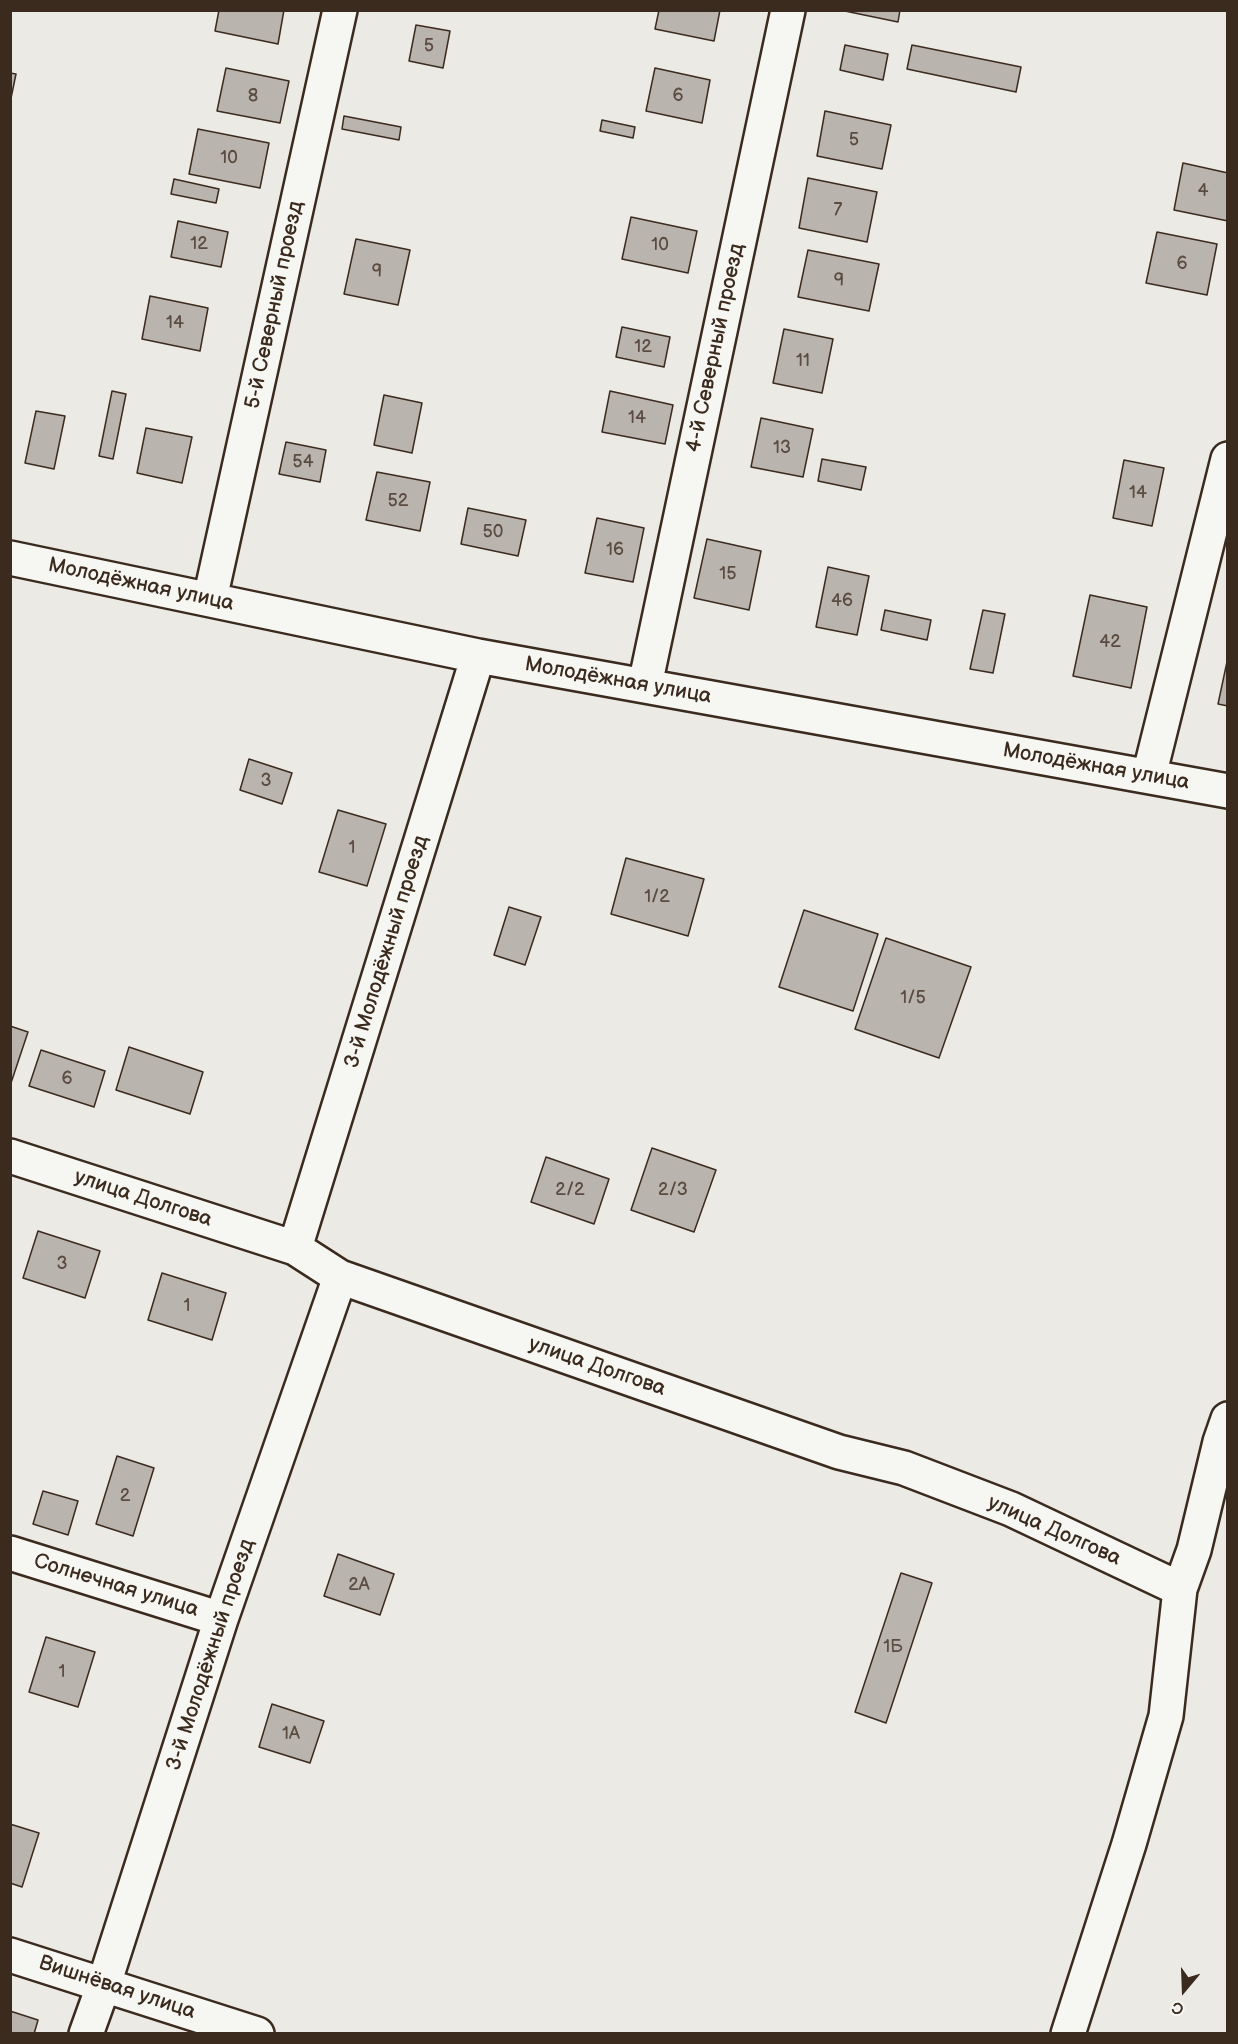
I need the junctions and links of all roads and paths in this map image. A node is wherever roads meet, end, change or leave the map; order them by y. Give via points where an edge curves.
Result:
1 (340, 10) edge
2 (788, 10) edge
3 (1227, 459) edge
4 (10, 558) edge
5 (210, 599) junction
6 (478, 656) junction
7 (645, 686) junction
8 (1149, 776) junction
9 (1227, 791) edge
10 (10, 1156) edge
11 (296, 1248) junction
12 (340, 1277) junction
13 (1227, 1419) edge
14 (10, 1553) edge
15 (1180, 1589) junction
16 (221, 1619) junction
17 (10, 1955) edge
18 (104, 1984) junction
19 (86, 2034) edge
20 (257, 2034) edge
21 (1068, 2034) edge

1 - 5 street, 5-й Северный проезд
2 - 7 street, 4-й Северный проезд
3 - 8 street
4 - 5 street, Молодёжная улица
5 - 6 street, Молодёжная улица
6 - 7 street, Молодёжная улица
6 - 11 street, 3-й Молодёжный проезд
7 - 8 street, Молодёжная улица
8 - 9 street, Молодёжная улица
10 - 11 street, улица Долгова
11 - 12 street, улица Долгова
12 - 15 street, улица Долгова via 839,1452 904,1468 1011,1509
12 - 16 street, 3-й Молодёжный проезд
13 - 15 street via 1194,1550
14 - 16 street, Солнечная улица
15 - 21 street via 1166,1716
16 - 18 street, 3-й Молодёжный проезд
17 - 18 street, Вишнёвая улица
18 - 19 street, 3-й Молодёжный проезд
18 - 20 street, Вишнёвая улица

